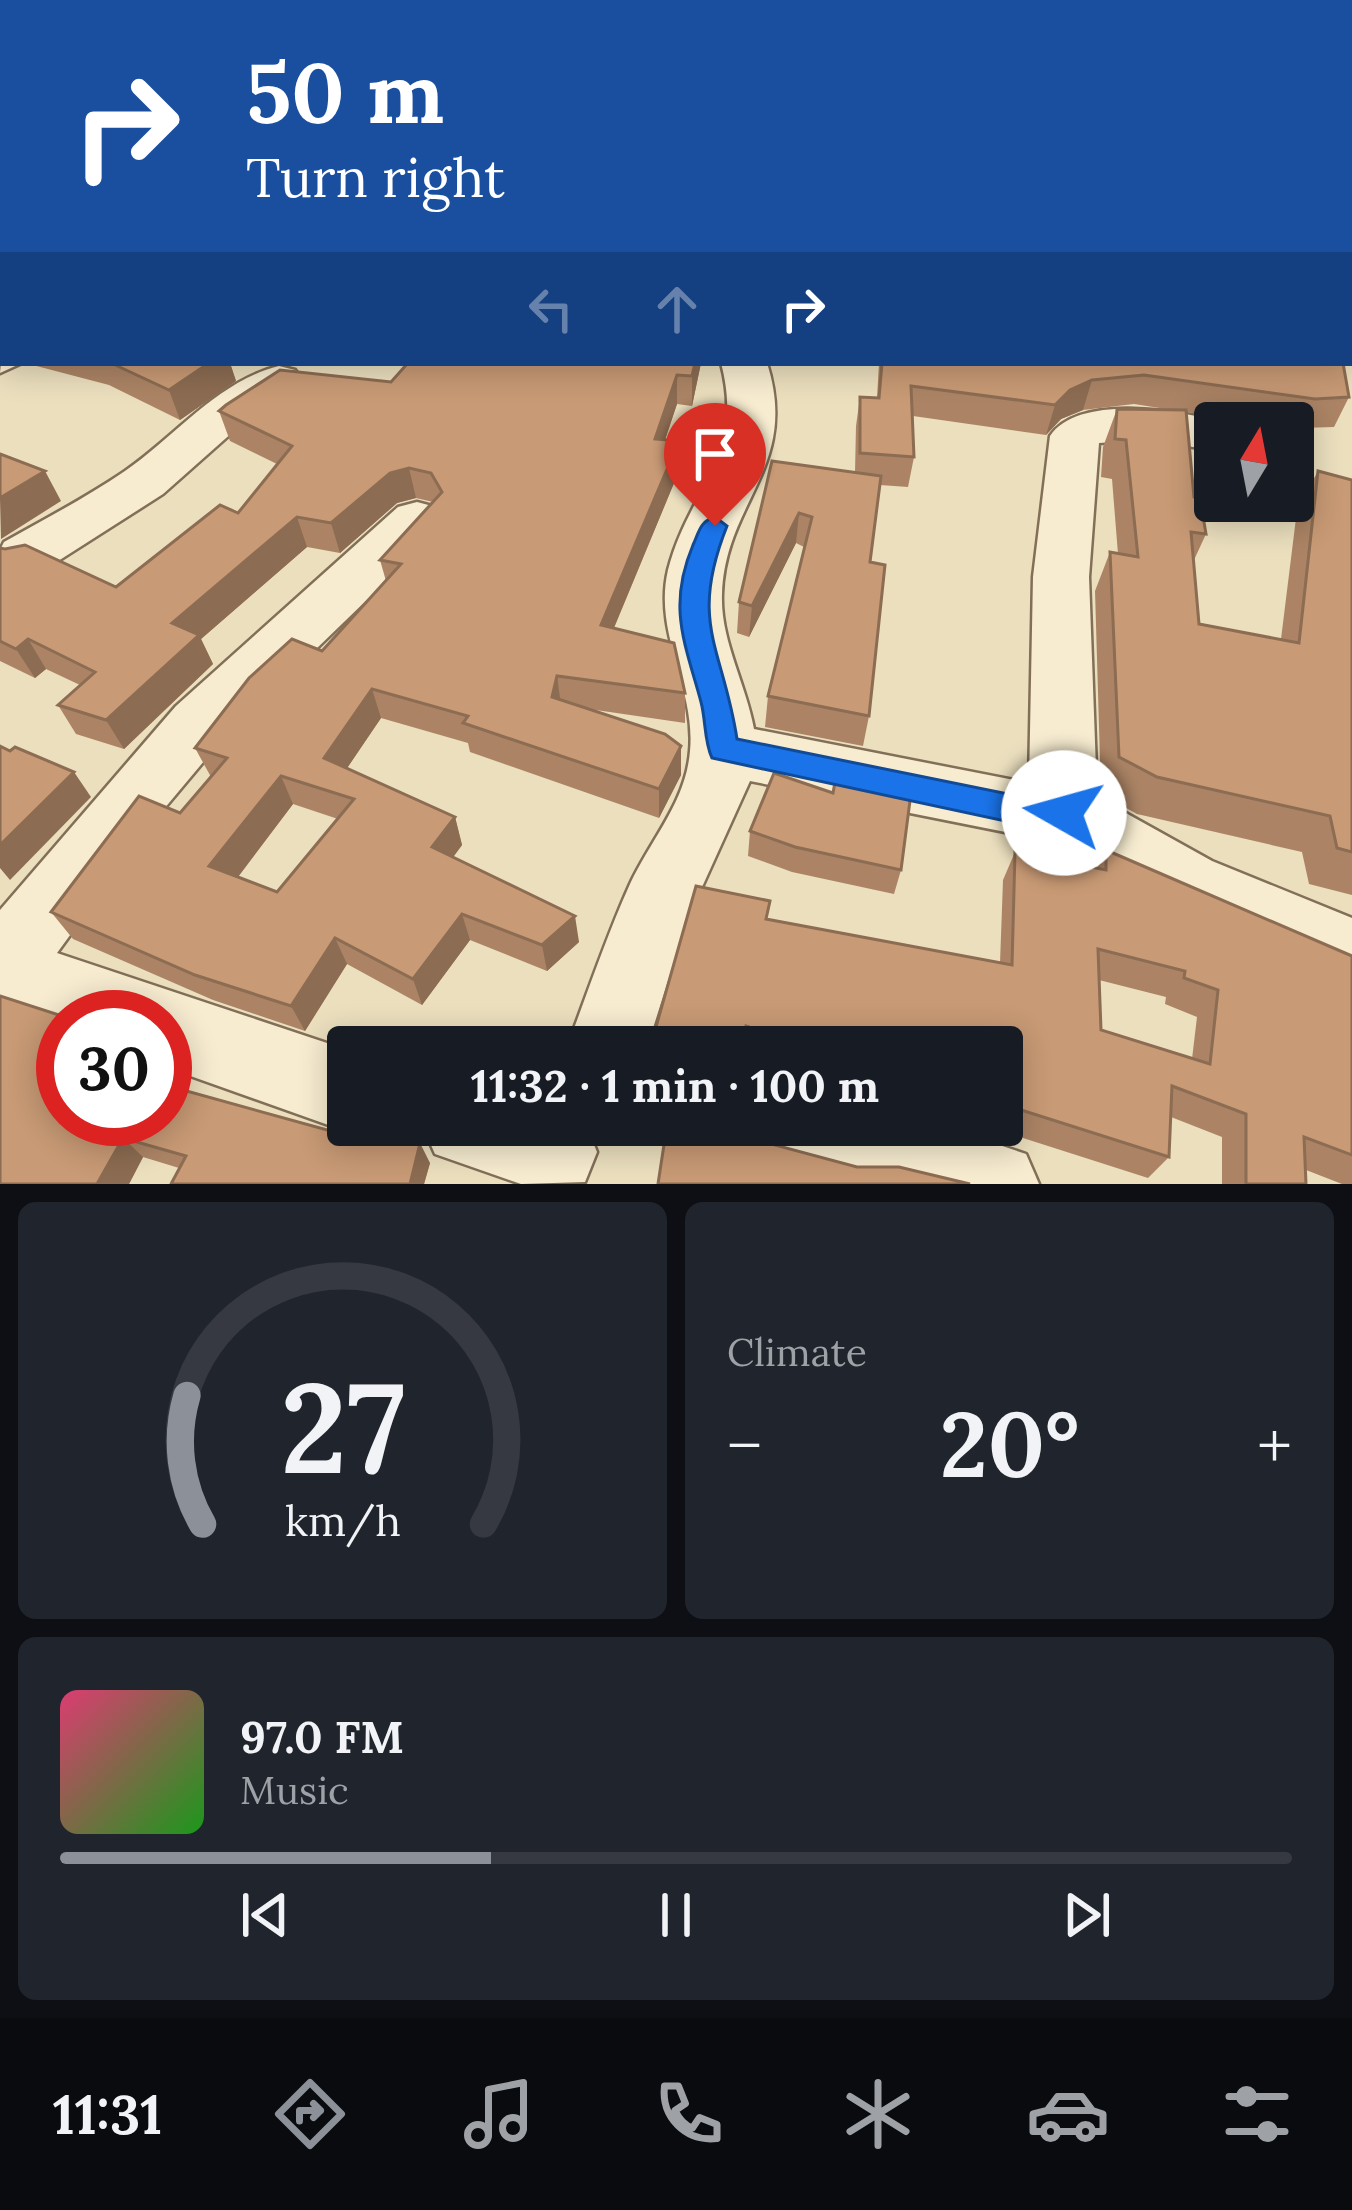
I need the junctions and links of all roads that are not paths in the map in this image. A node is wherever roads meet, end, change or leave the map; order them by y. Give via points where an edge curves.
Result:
1 (745, 366) edge
2 (281, 376) edge
3 (1194, 433) edge
4 (417, 520) edge
5 (24, 556) edge
6 (723, 749) junction
7 (1064, 813) junction
8 (1352, 954) edge
9 (0, 969) edge
10 (59, 990) edge
11 (614, 1026) edge
12 (192, 1037) edge
13 (327, 1084) edge
14 (865, 1146) edge
15 (996, 1184) edge

1 - 6 street via 755,406 696,570 693,605
2 - 5 street via 145,482
3 - 7 street via 1112,425 1087,426 1076,436 1059,560
4 - 9 street via 198,724
6 - 7 street
6 - 11 street via 711,801 658,904
7 - 8 street via 1187,884
9 - 10 street
12 - 13 street
14 - 15 street

